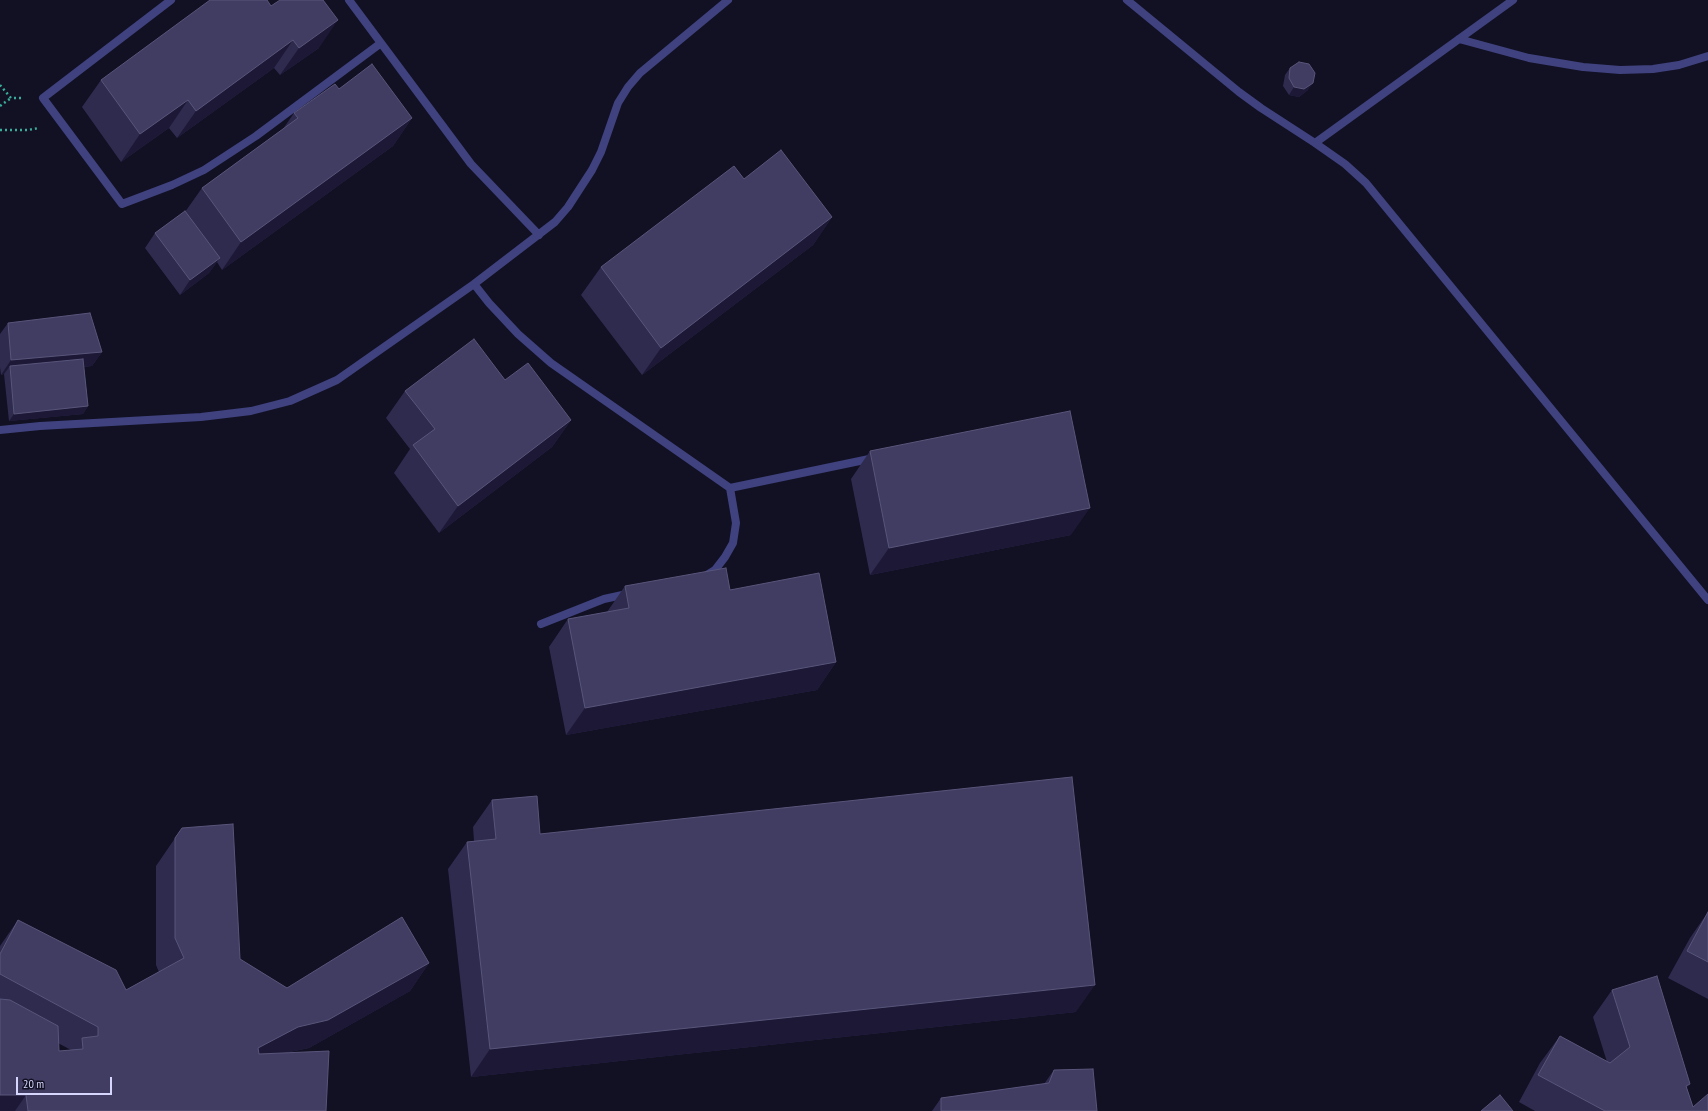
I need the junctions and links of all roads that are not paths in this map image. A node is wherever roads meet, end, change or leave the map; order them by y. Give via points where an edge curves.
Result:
1 (171, 0) edge
2 (349, 0) edge
3 (728, 0) edge
4 (1127, 0) edge
5 (1513, 0) edge
6 (1459, 39) junction
7 (381, 43) junction
8 (1708, 56) edge
9 (1315, 142) junction
10 (539, 235) junction
11 (474, 284) junction
12 (0, 430) edge
13 (883, 456) edge
14 (730, 488) junction
15 (702, 578) edge
16 (634, 593) edge
17 (1708, 600) edge
18 (541, 624) dead end

1 - 7 lane via 43,98 122,204 204,170 256,136
2 - 7 lane
3 - 10 lane via 640,73 628,87 618,104 592,170 568,207
4 - 9 lane via 1239,92
5 - 6 lane
6 - 8 lane via 1529,58 1583,67 1653,69 1679,65
6 - 9 lane
7 - 10 lane via 471,164
9 - 17 lane via 1345,164 1384,203
10 - 11 lane
11 - 12 lane via 337,380 290,401 262,409 201,417
11 - 14 lane via 518,334 551,363
13 - 14 lane
14 - 15 lane via 736,523 733,543 715,570
16 - 18 lane via 604,599

